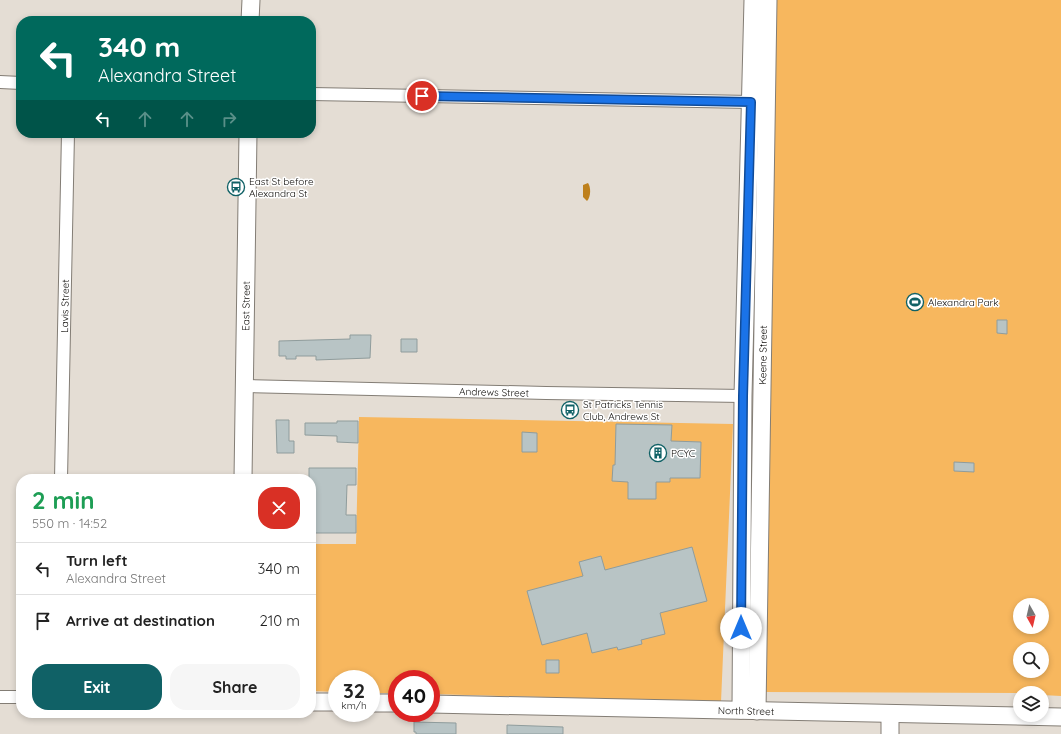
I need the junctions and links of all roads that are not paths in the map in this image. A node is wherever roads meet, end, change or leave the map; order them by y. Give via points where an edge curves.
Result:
1 (251, 0) edge
2 (753, 0) edge
3 (768, 0) edge
4 (250, 16) edge
5 (0, 82) edge
6 (16, 83) edge
7 (316, 94) edge
8 (758, 103) junction
9 (68, 138) edge
10 (248, 138) edge
11 (246, 386) junction
12 (761, 395) junction
13 (743, 396) junction
14 (61, 474) edge
15 (243, 474) edge
16 (0, 697) edge
17 (16, 697) edge
18 (316, 702) edge
19 (328, 702) edge
20 (440, 704) edge
21 (749, 710) junction
22 (890, 714) junction
23 (1061, 717) edge
24 (890, 734) edge

1 - 4 street
2 - 8 street, Keene Street
3 - 8 street, Keene Street
5 - 6 street
7 - 8 street
8 - 12 street, Keene Street
8 - 13 street, Keene Street
9 - 14 street, Lavis Street
10 - 11 street, East Street
11 - 13 street, Andrews Street
11 - 15 street, East Street
12 - 13 street
12 - 21 street, Keene Street
13 - 21 street, Keene Street
16 - 17 street
18 - 19 street
20 - 21 street, North Street
21 - 22 street, North Street
22 - 23 street, North Street
22 - 24 street

